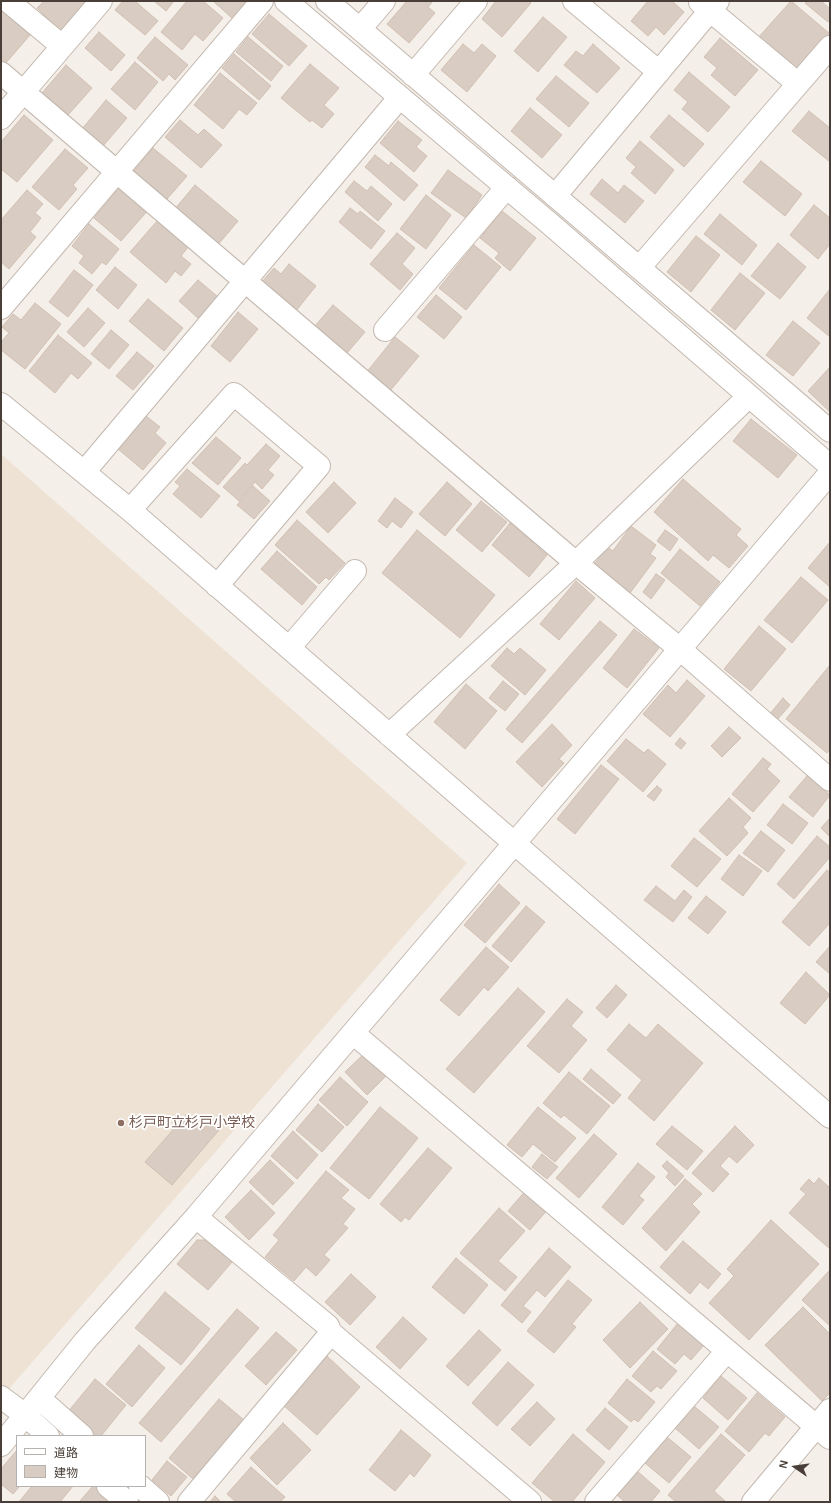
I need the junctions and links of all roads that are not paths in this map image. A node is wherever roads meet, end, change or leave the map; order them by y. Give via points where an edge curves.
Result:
1 (8, 1) edge
2 (100, 1) edge
3 (262, 1) edge
4 (286, 1) edge
5 (327, 1) edge
6 (384, 1) edge
7 (476, 1) edge
8 (574, 1) edge
9 (709, 4) edge
10 (360, 29) junction
11 (62, 46) junction
12 (830, 47) edge
13 (659, 72) junction
14 (1, 73) edge
15 (413, 74) junction
16 (797, 83) junction
17 (23, 92) junction
18 (400, 97) junction
19 (1, 118) edge
20 (117, 172) junction
21 (507, 187) junction
22 (556, 196) junction
23 (639, 268) junction
24 (245, 281) junction
25 (1, 308) edge
26 (385, 330) dead end
27 (749, 396) junction
28 (1, 404) edge
29 (830, 431) edge
30 (830, 466) edge
31 (84, 471) junction
32 (830, 473) edge
33 (130, 510) junction
34 (576, 563) junction
35 (356, 571) dead end
36 (217, 586) junction
37 (289, 648) junction
38 (681, 650) junction
39 (389, 735) junction
40 (830, 779) edge
41 (515, 844) junction
42 (354, 1033) junction
43 (830, 1117) edge
44 (196, 1217) junction
45 (331, 1333) junction
46 (727, 1350) junction
47 (1, 1397) edge
48 (32, 1406) junction
49 (830, 1410) edge
50 (823, 1432) edge
51 (47, 1435) edge
52 (80, 1435) edge
53 (1, 1445) edge
54 (109, 1487) edge
55 (141, 1487) edge
56 (127, 1502) edge
57 (158, 1502) edge
58 (189, 1502) edge
59 (530, 1502) edge
60 (596, 1502) edge
61 (753, 1502) edge

1 - 11 street
2 - 11 street
3 - 20 street
4 - 18 street
5 - 10 street
6 - 10 street
7 - 15 street
8 - 13 street
9 - 13 street
9 - 16 street
10 - 15 street
11 - 17 street
12 - 16 street
13 - 22 street
14 - 17 street
15 - 22 street
16 - 23 street
17 - 19 street
17 - 20 street
18 - 21 street
18 - 24 street
20 - 24 street
20 - 25 street
21 - 26 street
21 - 27 street
22 - 23 street
23 - 29 street
24 - 31 street
24 - 34 street
27 - 30 street
27 - 34 street
28 - 31 street
31 - 33 street
32 - 38 street
33 - 36 street
33 - 36 street via 234,394 319,466
34 - 38 street
34 - 39 street
35 - 37 street
36 - 37 street
37 - 39 street
38 - 40 street
38 - 41 street
39 - 41 street
41 - 42 street
41 - 43 street
42 - 44 street
42 - 46 street
44 - 45 street via 328,1326
44 - 48 street via 85,1341
45 - 58 street
45 - 59 street
46 - 50 street
46 - 60 street
47 - 48 street
48 - 51 street
48 - 52 street
48 - 53 street
49 - 50 street
50 - 61 street
54 - 56 street
55 - 57 street

